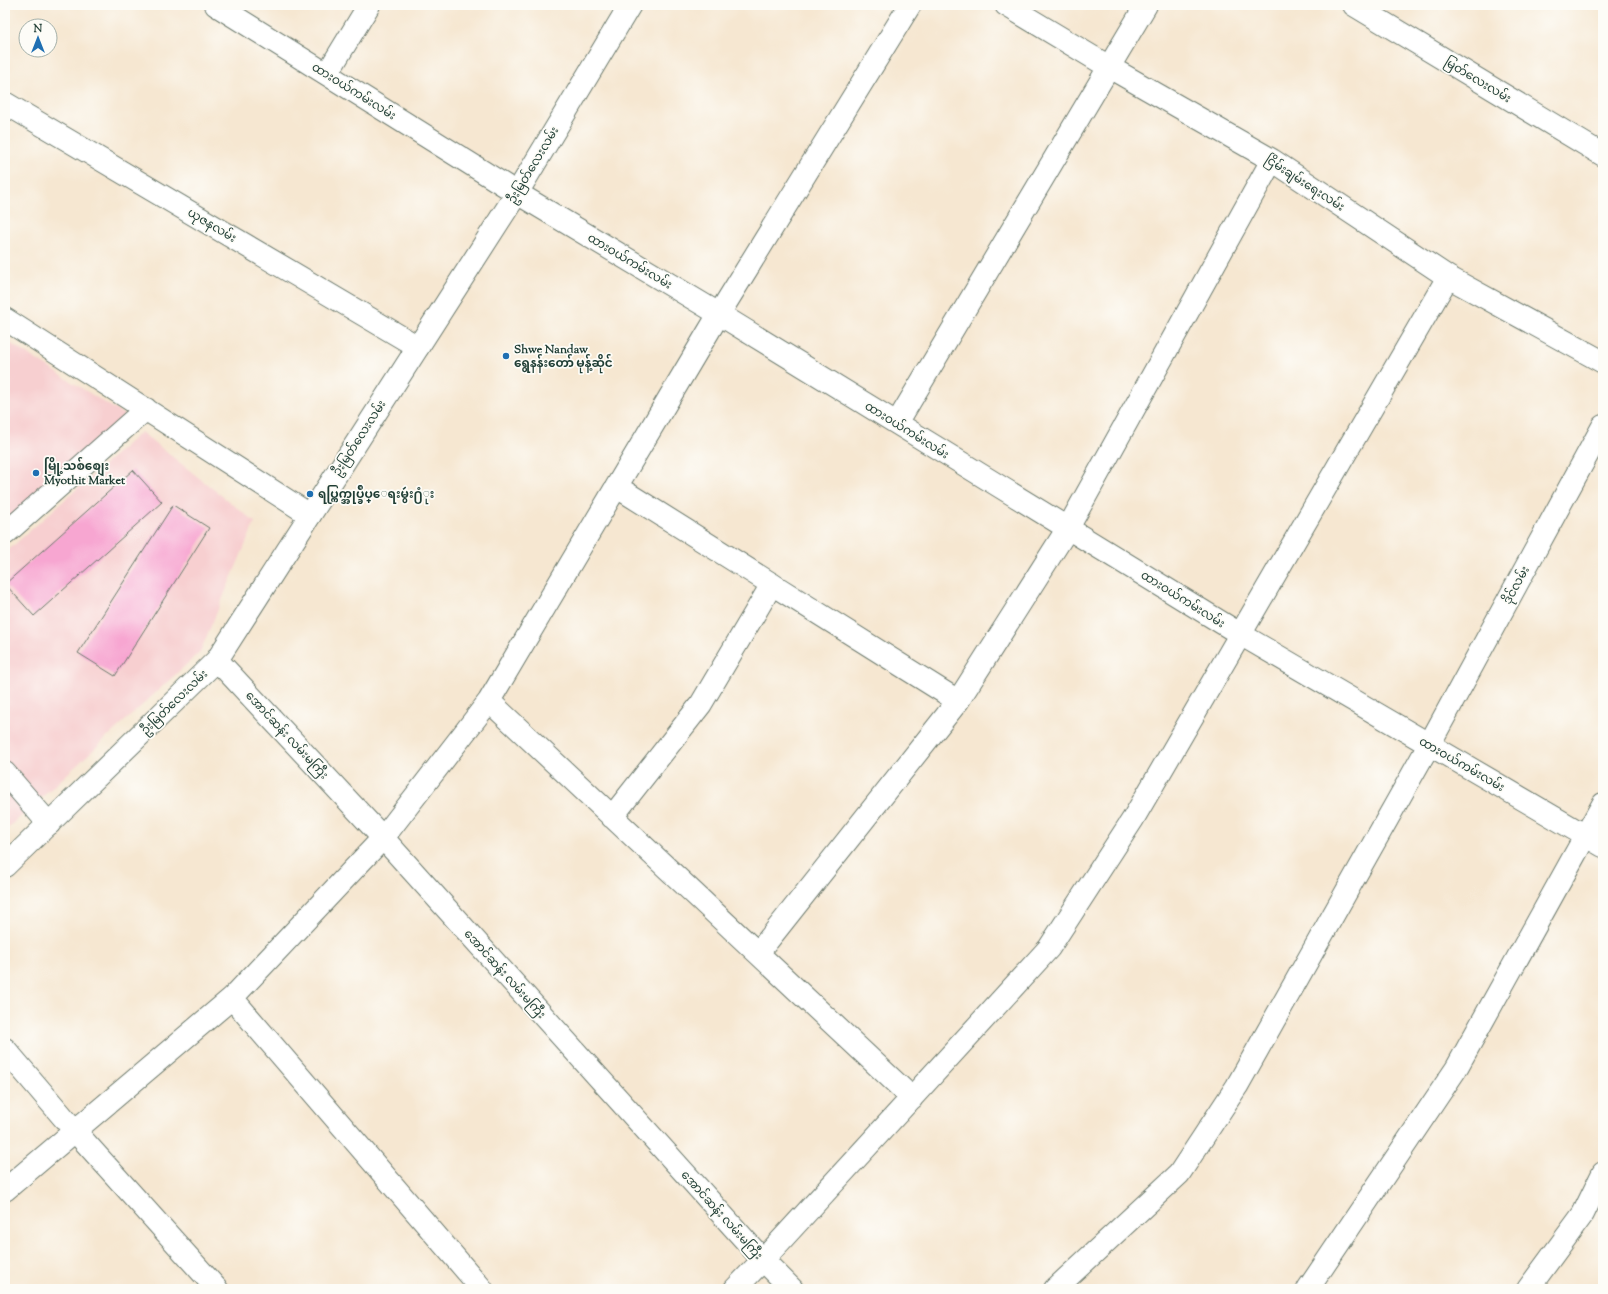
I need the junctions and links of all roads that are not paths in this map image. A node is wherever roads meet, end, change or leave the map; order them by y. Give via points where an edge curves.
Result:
1 (216, 5) edge
2 (369, 5) edge
3 (630, 5) edge
4 (910, 5) edge
5 (1006, 5) edge
6 (1146, 5) edge
7 (1354, 5) edge
8 (1109, 67) junction
9 (327, 74) junction
10 (5, 102) edge
11 (1603, 155) edge
12 (1272, 160) junction
13 (516, 193) junction
14 (1448, 277) junction
15 (719, 314) junction
16 (5, 318) edge
17 (418, 347) junction
18 (1603, 362) edge
19 (146, 409) junction
20 (897, 423) junction
21 (1603, 426) edge
22 (617, 487) junction
23 (310, 515) junction
24 (1068, 528) junction
25 (5, 534) edge
26 (772, 584) junction
27 (1240, 634) junction
28 (217, 660) junction
29 (958, 700) junction
30 (490, 701) junction
31 (1429, 745) junction
32 (5, 773) edge
33 (1603, 804) edge
34 (612, 817) junction
35 (49, 824) junction
36 (1584, 836) junction
37 (383, 838) junction
38 (1603, 846) edge
39 (5, 866) edge
40 (758, 953) junction
41 (232, 998) junction
42 (5, 1049) edge
43 (912, 1098) junction
44 (75, 1131) junction
45 (1603, 1173) edge
46 (5, 1190) edge
47 (763, 1260) junction
48 (217, 1289) edge
49 (482, 1289) edge
50 (735, 1289) edge
51 (792, 1289) edge
52 (1055, 1289) edge
53 (1308, 1289) edge
54 (1528, 1289) edge

1 - 9 street, ထားဝယ်ကမ်းလမ်း
2 - 9 street
3 - 13 street, ဦးမြတ်လေးလမ်း
4 - 15 street
5 - 8 street, ငြိမ်းချမ်းရေးလမ်း
6 - 8 street
7 - 11 street, မြတ်လေးလမ်း
8 - 12 street, ငြိမ်းချမ်းရေးလမ်း
8 - 20 street
9 - 13 street, ထားဝယ်ကမ်းလမ်း
10 - 17 street, ယုဇနလမ်း
12 - 14 street, ငြိမ်းချမ်းရေးလမ်း
12 - 24 street
13 - 15 street, ထားဝယ်ကမ်းလမ်း
13 - 17 street, ဦးမြတ်လေးလမ်း
14 - 18 street, ငြိမ်းချမ်းရေးလမ်း
14 - 27 street
15 - 20 street, ထားဝယ်ကမ်းလမ်း
15 - 22 street
16 - 19 street
17 - 23 street, ဦးမြတ်လေးလမ်း
19 - 23 street
19 - 25 street
20 - 24 street, ထားဝယ်ကမ်းလမ်း
21 - 31 street, ဒိုင်လမ်း
22 - 26 street
22 - 30 street
23 - 28 street, ဦးမြတ်လေးလမ်း
24 - 27 street, ထားဝယ်ကမ်းလမ်း
24 - 29 street
26 - 29 street
26 - 34 street via 701,704
27 - 31 street, ထားဝယ်ကမ်းလမ်း
27 - 43 street via 1133,819 1049,948
28 - 35 street, ဦးမြတ်လေးလမ်း
28 - 37 street, အောင်ဆန်း လမ်းမကြီး
29 - 40 street
30 - 34 street
30 - 37 street
31 - 36 street, ထားဝယ်ကမ်းလမ်း
31 - 52 street, ဒိုင်လမ်း via 1237,1086 1179,1174
32 - 35 street
33 - 36 street
34 - 40 street
35 - 39 street, ဦးမြတ်လေးလမ်း
36 - 38 street, ထားဝယ်ကမ်းလမ်း
36 - 53 street via 1456,1069
37 - 41 street
37 - 47 street, အောင်ဆန်း လမ်းမကြီး
40 - 43 street
41 - 44 street
41 - 49 street
42 - 44 street
43 - 47 street
44 - 46 street
44 - 48 street
45 - 54 street via 1583,1214
47 - 50 street
47 - 51 street, အောင်ဆန်း လမ်းမကြီး

